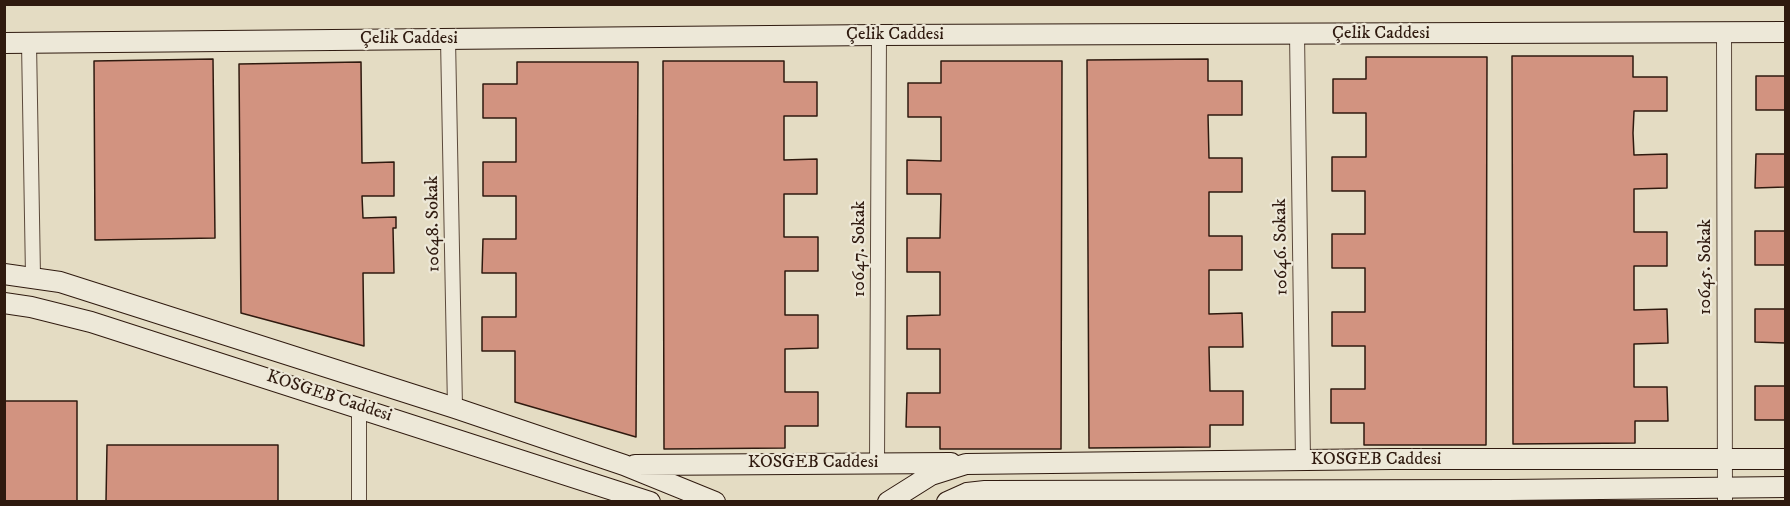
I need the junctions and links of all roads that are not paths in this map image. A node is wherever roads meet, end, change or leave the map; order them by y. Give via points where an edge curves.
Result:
1 (1724, 32) junction
2 (1785, 32) edge
3 (1297, 34) junction
4 (879, 35) junction
5 (448, 39) junction
6 (4, 43) edge
7 (29, 43) junction
8 (4, 274) edge
9 (33, 276) junction
10 (4, 303) edge
11 (359, 407) junction
12 (455, 408) junction
13 (1785, 459) edge
14 (1303, 460) junction
15 (1725, 460) junction
16 (877, 463) junction
17 (966, 464) junction
18 (624, 465) junction
19 (1785, 487) edge
20 (1725, 495) edge
21 (358, 501) edge
22 (650, 501) edge
23 (715, 501) edge
24 (888, 501) edge
25 (947, 501) edge

1 - 2 main road, Çelik Caddesi
1 - 3 main road, Çelik Caddesi
1 - 15 street, 10645. Sokak
3 - 4 main road, Çelik Caddesi
3 - 14 street, 10646. Sokak
4 - 5 main road, Çelik Caddesi
4 - 16 street, 10647. Sokak
5 - 7 main road, Çelik Caddesi
5 - 12 street, 10648. Sokak
6 - 7 main road, Çelik Caddesi
7 - 9 street
8 - 9 main road, KOSGEB Caddesi
9 - 12 main road, KOSGEB Caddesi
10 - 11 main road, KOSGEB Caddesi via 91,322
11 - 21 street
11 - 22 main road, KOSGEB Caddesi
12 - 18 main road, KOSGEB Caddesi
13 - 15 main road, KOSGEB Caddesi
14 - 15 main road, KOSGEB Caddesi
14 - 17 main road, KOSGEB Caddesi
15 - 20 street, 10645. Sokak
16 - 17 main road, KOSGEB Caddesi
16 - 18 main road, KOSGEB Caddesi
17 - 24 main road, KOSGEB Caddesi via 931,475
18 - 23 main road, KOSGEB Caddesi
19 - 20 main road, KOSGEB Caddesi
20 - 25 main road, KOSGEB Caddesi via 985,491

